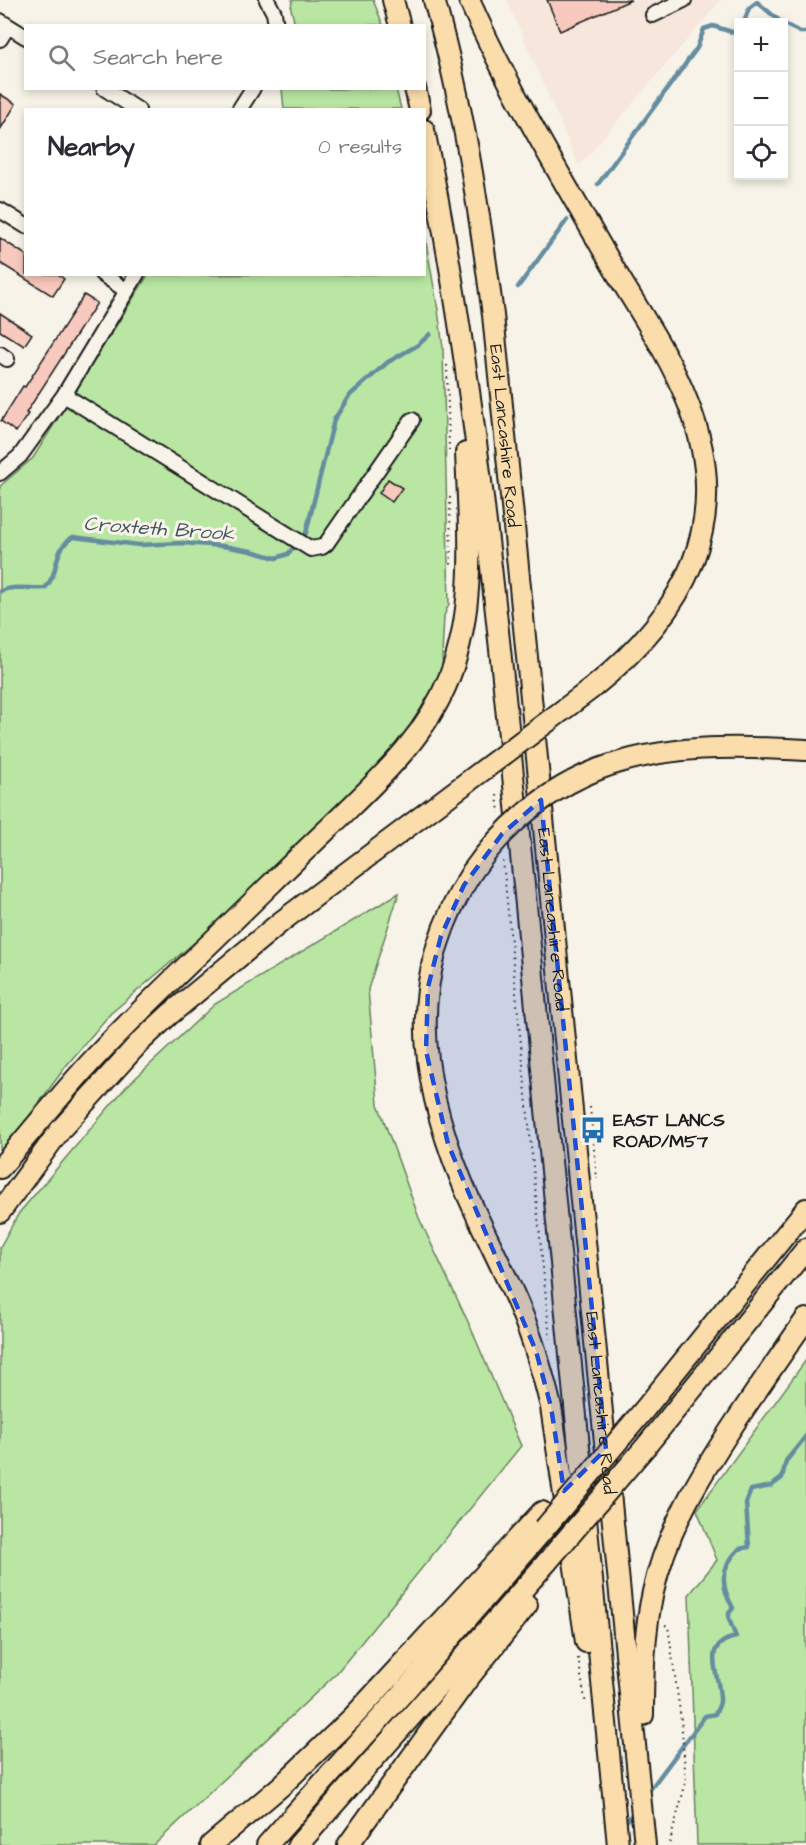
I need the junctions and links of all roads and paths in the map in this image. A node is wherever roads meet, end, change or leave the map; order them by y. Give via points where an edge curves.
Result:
1 (267, 0) edge
2 (383, 0) edge
3 (393, 0) edge
4 (434, 0) edge
5 (469, 0) edge
6 (684, 0) edge
7 (653, 15) dead end
8 (4, 23) edge
9 (276, 24) edge
10 (392, 24) edge
11 (399, 24) edge
12 (24, 36) edge
13 (0, 39) edge
14 (107, 90) edge
15 (252, 90) edge
16 (415, 90) edge
17 (135, 108) edge
18 (240, 108) edge
19 (420, 108) edge
20 (426, 139) edge
21 (0, 210) edge
22 (24, 220) edge
23 (105, 276) edge
24 (136, 276) edge
25 (127, 291) junction
26 (460, 322) junction
27 (447, 362) dead end
28 (64, 394) junction
29 (412, 420) dead end
30 (449, 457) dead end
31 (0, 473) edge
32 (450, 492) dead end
33 (451, 574) dead end
34 (806, 750) edge
35 (496, 790) dead end
36 (499, 814) dead end
37 (503, 861) dead end
38 (0, 1168) edge
39 (806, 1209) edge
40 (0, 1212) edge
41 (806, 1248) edge
42 (806, 1319) edge
43 (551, 1346) dead end
44 (543, 1520) junction
45 (548, 1570) junction
46 (668, 1626) dead end
47 (609, 1755) junction
48 (641, 1789) junction
49 (211, 1845) edge
50 (267, 1845) edge
51 (298, 1845) edge
52 (348, 1845) edge
53 (618, 1845) edge
54 (645, 1845) edge
55 (669, 1845) edge

1 - 9 street
2 - 10 street
3 - 11 highway
4 - 48 highway, East Lancashire Road via 478,202 493,315
5 - 40 highway, bridge via 546,150 672,369 694,419 704,460 706,490 703,522 689,575 657,626 591,689 282,921 162,1022 61,1129
6 - 7 street
8 - 12 street
8 - 13 street
14 - 17 street
15 - 18 street
16 - 19 highway
20 - 26 highway, East Lancashire Road
21 - 22 street
23 - 25 street
24 - 25 street
25 - 28 street
26 - 38 highway via 469,543 467,599 458,648 437,705 385,774 89,1064
26 - 47 highway, East Lancashire Road via 502,657
27 - 30 path
28 - 29 street via 301,544 316,549 326,544
28 - 31 street via 20,456
32 - 33 path
34 - 47 highway, bridge via 696,748 642,756 567,784 502,834 472,872 451,910 428,987 425,1022 433,1095 462,1183 521,1311 551,1407 588,1658
35 - 36 path
37 - 43 path
39 - 44 highway, bridge via 644,1410
41 - 45 highway, bridge via 595,1506
42 - 48 highway via 716,1452 671,1534 650,1605
44 - 49 highway via 353,1717 281,1786
44 - 50 highway via 403,1693
45 - 51 highway
45 - 52 highway
46 - 55 path via 686,1782
47 - 53 highway, East Lancashire Road
48 - 54 highway, East Lancashire Road

